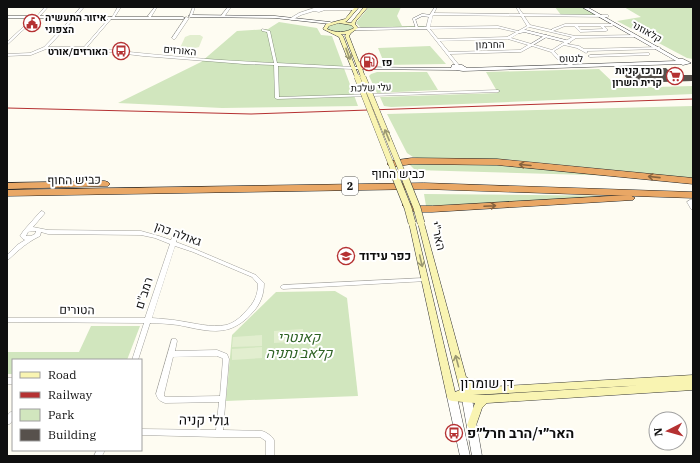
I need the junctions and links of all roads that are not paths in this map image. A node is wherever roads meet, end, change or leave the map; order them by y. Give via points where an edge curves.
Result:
1 (47, 7) edge
2 (83, 7) edge
3 (120, 7) edge
4 (156, 7) edge
5 (194, 7) edge
6 (230, 7) edge
7 (366, 7) edge
8 (436, 7) edge
9 (517, 7) edge
10 (584, 7) edge
11 (589, 7) edge
12 (322, 8) edge
13 (356, 8) edge
14 (313, 9) edge
15 (432, 15) junction
16 (522, 15) junction
17 (150, 16) junction
18 (223, 16) junction
19 (604, 16) junction
20 (36, 17) junction
21 (74, 17) junction
22 (112, 17) junction
23 (187, 17) junction
24 (558, 17) junction
25 (7, 18) edge
26 (291, 19) junction
27 (494, 20) dead end
28 (341, 22) junction
29 (330, 23) junction
30 (564, 25) junction
31 (575, 25) junction
32 (601, 25) junction
33 (615, 25) junction
34 (529, 26) junction
35 (324, 27) junction
36 (354, 27) junction
37 (498, 27) junction
38 (417, 28) junction
39 (428, 28) junction
40 (263, 30) dead end
41 (553, 30) junction
42 (349, 32) junction
43 (519, 32) junction
44 (336, 33) junction
45 (540, 35) junction
46 (546, 36) junction
47 (636, 36) junction
48 (575, 37) junction
49 (174, 38) dead end
50 (508, 38) junction
51 (438, 40) junction
52 (569, 42) junction
53 (7, 44) edge
54 (530, 44) junction
55 (564, 44) junction
56 (45, 48) junction
57 (85, 48) junction
58 (641, 48) junction
59 (659, 48) junction
60 (583, 50) junction
61 (552, 51) junction
62 (448, 53) junction
63 (7, 55) edge
64 (590, 56) junction
65 (594, 59) dead end
66 (560, 60) junction
67 (685, 62) edge
68 (557, 65) junction
69 (571, 65) junction
70 (276, 66) junction
71 (458, 67) junction
72 (353, 68) junction
73 (372, 68) junction
74 (360, 72) junction
75 (498, 91) dead end
76 (394, 152) junction
77 (421, 161) junction
78 (394, 163) junction
79 (693, 181) edge
80 (7, 186) edge
81 (693, 189) edge
82 (7, 193) edge
83 (693, 196) edge
84 (693, 202) edge
85 (407, 205) junction
86 (693, 208) edge
87 (417, 209) junction
88 (448, 209) junction
89 (42, 213) dead end
90 (418, 223) junction
91 (36, 228) junction
92 (53, 232) junction
93 (25, 233) junction
94 (176, 233) dead end
95 (34, 237) junction
96 (173, 243) junction
97 (19, 246) junction
98 (10, 251) edge
99 (7, 258) edge
100 (425, 280) junction
101 (283, 286) dead end
102 (252, 307) joint
103 (7, 320) edge
104 (147, 322) junction
105 (174, 341) dead end
106 (171, 354) junction
107 (135, 359) edge
108 (462, 379) junction
109 (693, 379) edge
110 (693, 386) edge
111 (494, 391) junction
112 (466, 396) junction
113 (452, 397) junction
114 (223, 399) junction
115 (485, 399) junction
116 (472, 425) junction
117 (142, 432) edge
118 (219, 434) junction
119 (270, 456) edge
120 (465, 456) edge
121 (477, 456) edge

1 - 20 street
2 - 21 street
3 - 22 street
4 - 17 street
5 - 23 street
6 - 18 street
7 - 36 main road via 354,21
8 - 15 street
9 - 16 street
10 - 19 street, קלאוזנר
11 - 19 street, קלאוזנר
12 - 13 street
12 - 14 street
13 - 28 main road
14 - 26 street
15 - 16 street
15 - 38 street via 422,15 414,19
15 - 39 street
16 - 24 street
16 - 34 street
17 - 22 street
17 - 23 street
18 - 23 street
18 - 26 street
19 - 24 street
19 - 33 street, קלאוזנר
19 - 67 street, קלאוזנר
20 - 21 street
20 - 25 street
20 - 53 street
21 - 22 street
21 - 56 street
22 - 23 street
22 - 57 street
23 - 35 street via 272,19
23 - 49 street
24 - 30 street
26 - 29 street
27 - 37 street
28 - 29 main road
28 - 36 main road
29 - 35 main road
30 - 31 street
30 - 41 street
31 - 32 street
31 - 32 street via 580,31 606,30
32 - 33 street
33 - 47 street, קלאוזנר
34 - 41 street
34 - 43 street
35 - 44 main road
36 - 38 street
36 - 42 main road
37 - 39 street
37 - 43 street
38 - 39 street
39 - 51 street
40 - 70 street via 268,31
41 - 45 street via 545,30
41 - 48 street
42 - 44 main road
42 - 74 main road, האר"י via 347,36
43 - 45 street
43 - 50 street
44 -> 72 main road, האר"י via 341,36
45 - 46 street
45 - 54 street
46 - 52 street
46 - 54 street
47 - 48 street
47 - 59 street, קלאוזנר
48 - 52 street
50 - 51 street
50 - 54 street
51 - 62 street
52 - 55 street
54 - 61 street
54 - 62 street, החרמון via 521,51
55 - 60 street
55 - 61 street
56 - 57 street, האורזים
56 - 63 street, האורזים via 31,54
57 - 70 street, האורזים
58 - 59 street
58 - 60 street
58 - 64 street via 648,54
59 - 67 street, קלאוזנר
60 - 64 street
61 - 66 street
62 - 71 street
64 - 65 street
66 - 68 street
66 - 69 street
67 - 69 street, לנטוס
67 - 71 street, לנטוס
68 - 69 street, לנטוס
68 - 71 street, לנטוס
70 - 72 street, האורזים
70 - 75 street, עלי שלכת via 277,98
71 - 73 street, לנטוס
72 - 74 street
72 - 74 main road, האר"י
73 - 74 main road
73 - 74 main road
76 -> 74 main road, האר"י, bridge
74 - 78 main road, האר"י, bridge
76 - 77 highway via 403,158
76 - 78 main road, האר"י, bridge
77 - 78 highway
79 -> 77 highway via 513,164
78 - 85 main road, האר"י, bridge
78 - 87 main road, האר"י, bridge
80 - 81 highway, כביש החוף / 2 via 407,179
82 - 83 highway, כביש החוף / 2 via 424,186
88 -> 83 highway
84 - 86 street via 690,202
85 - 87 highway, bridge
85 - 90 main road, האר"י, bridge
87 - 88 highway
87 - 90 main road, האר"י, bridge
88 - 90 highway via 428,213
89 - 91 street
90 -> 100 main road, האר"י
108 -> 90 main road, האר"י
91 - 92 street, גאולה כהן
91 - 93 street, גאולה כהן
91 - 95 street via 39,233
92 - 95 street, גאולה כהן
92 - 96 street, גאולה כהן via 135,232
93 - 95 street via 25,238
93 - 97 street
94 - 96 street, רמב"ם
95 - 97 street
96 - 102 street, גאולה כהן via 258,279 261,283 261,294
96 - 104 street, רמב"ם
97 - 98 street
98 - 99 street
100 - 101 street
100 - 113 main road, האר"י
102 - 104 street, הטורים via 235,324 223,328
103 - 104 street, הטורים
104 - 107 street, רמב"ם
105 - 106 street
106 - 114 street via 217,353 225,356
106 - 114 street via 160,398
108 - 111 main road via 476,387
108 - 112 main road, האר"י
109 - 111 main road, דן שומרון
110 - 115 main road, דן שומרון
111 - 112 main road, דן שומרון
112 - 113 main road, דן שומרון
112 - 115 main road, דן שומרון
112 - 116 street, האר"י
113 - 120 street, האר"י
114 - 118 street
115 - 116 main road via 478,406
116 - 121 street, האר"י
117 - 118 street, גולי קניה
118 - 119 street, גולי קניה via 267,436 270,440

